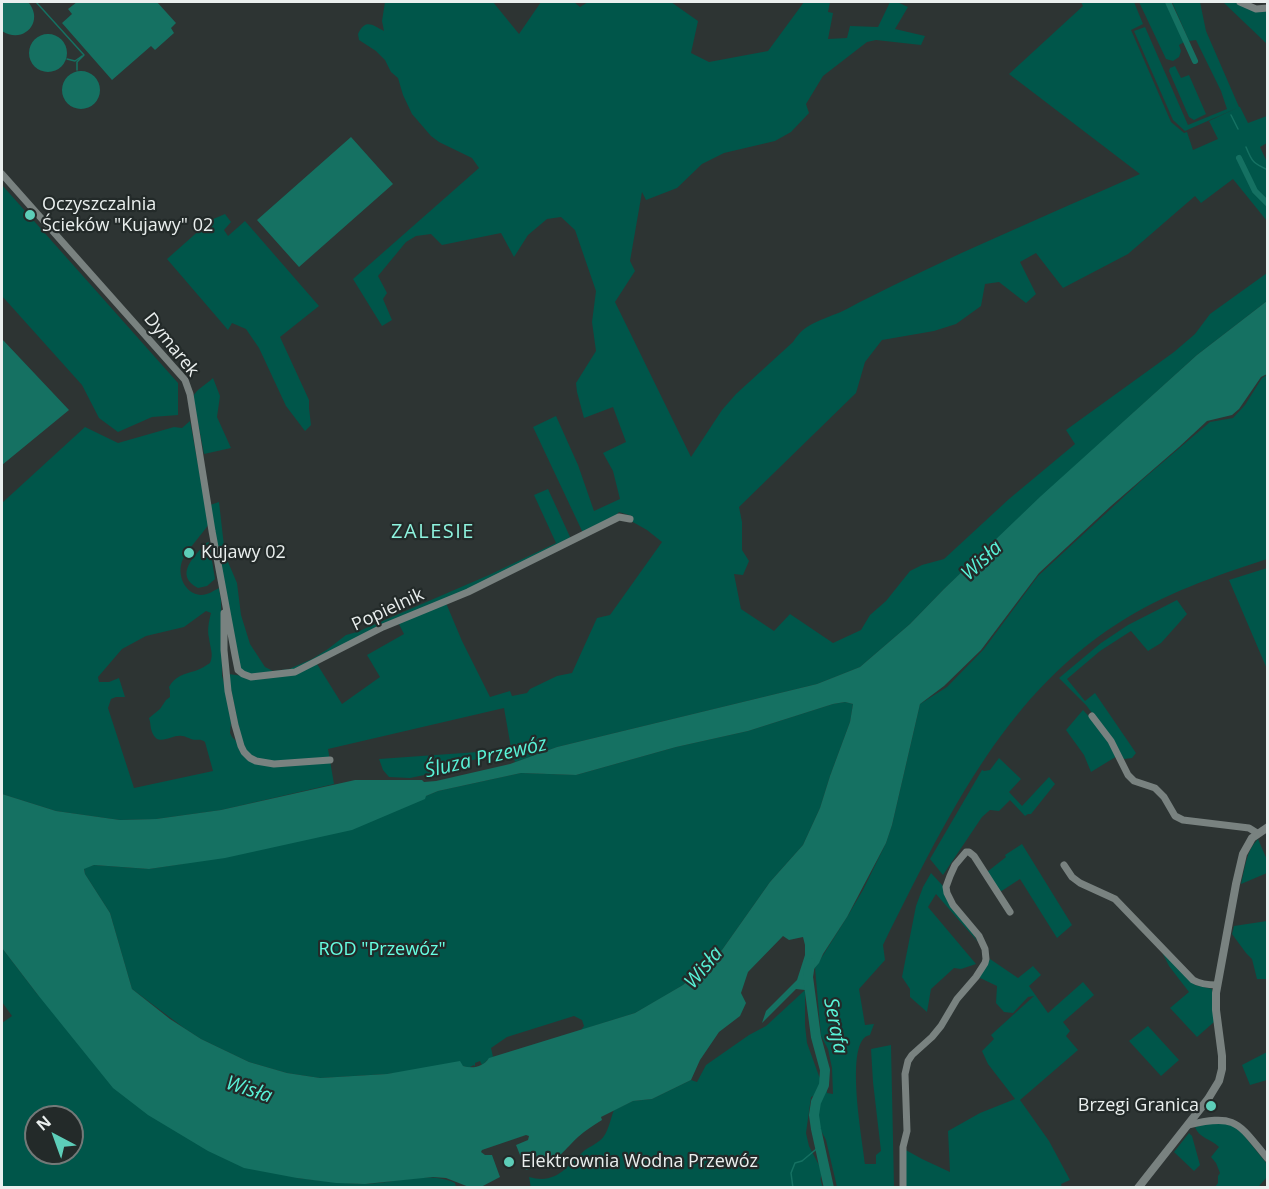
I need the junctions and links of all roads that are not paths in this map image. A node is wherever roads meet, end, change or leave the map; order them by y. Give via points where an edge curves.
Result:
1 (1240, 2) edge
2 (1268, 8) edge
3 (2, 174) edge
4 (630, 519) dead end
5 (222, 582) joint
6 (224, 594) junction
7 (1092, 716) dead end
8 (330, 760) dead end
9 (1268, 827) edge
10 (1257, 833) junction
11 (1064, 865) dead end
12 (1010, 912) dead end
13 (1217, 985) junction
14 (1188, 1125) junction
15 (1268, 1159) edge
16 (903, 1188) edge
17 (1138, 1188) edge

1 - 2 street via 1256,9
3 - 5 street, Dymarek via 185,380
4 - 6 street, Popielnik via 619,517 296,672 251,676 238,670
5 - 6 street, Popielnik
6 - 8 street via 228,691 244,753 256,761 274,764
7 - 10 street via 1111,741 1128,775 1155,788 1176,818 1249,828
9 - 10 street
10 - 13 street via 1240,864
11 - 13 street via 1080,883 1115,899 1193,980
12 - 16 street via 972,853 966,852 946,890 953,905 979,936 986,959 932,1037 908,1061
13 - 14 street via 1220,1077
14 - 15 street via 1231,1121
14 - 17 street

